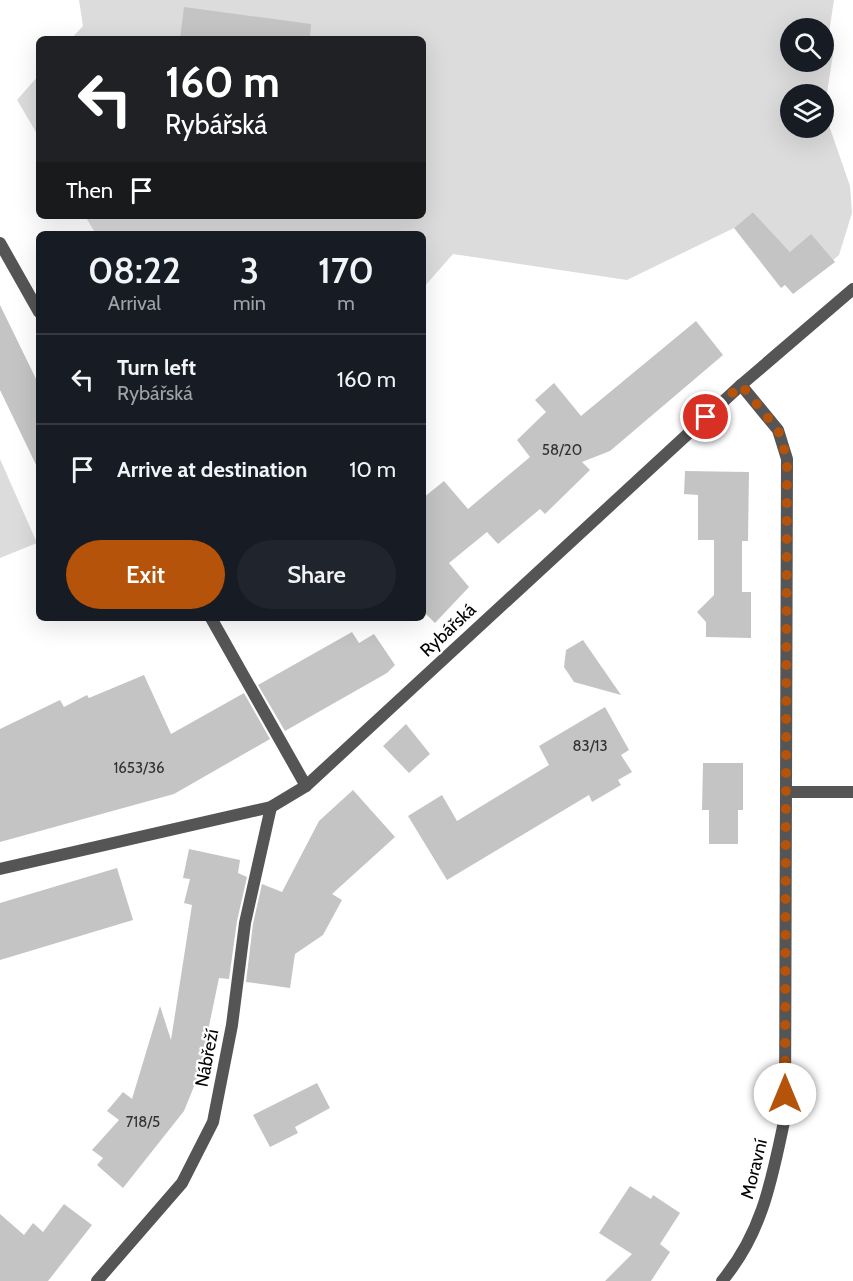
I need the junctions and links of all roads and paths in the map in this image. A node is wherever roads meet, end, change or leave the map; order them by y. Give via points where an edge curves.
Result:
1 (0, 243) edge
2 (853, 289) edge
3 (36, 307) edge
4 (741, 385) junction
5 (213, 621) edge
6 (306, 786) junction
7 (786, 792) junction
8 (853, 792) edge
9 (272, 807) junction
10 (0, 869) edge
11 (97, 1281) edge
12 (722, 1281) edge

1 - 3 street
2 - 4 street, Rybářská
4 - 6 street, Rybářská
4 - 7 street, Moravní via 778,430 787,459
5 - 6 street
6 - 9 street, Rybářská
7 - 8 street
7 - 12 street, Moravní via 784,1117 767,1199 738,1262
9 - 10 street, Rybářská
9 - 11 street, Nábřeží via 245,923 232,1025 213,1122 182,1183

